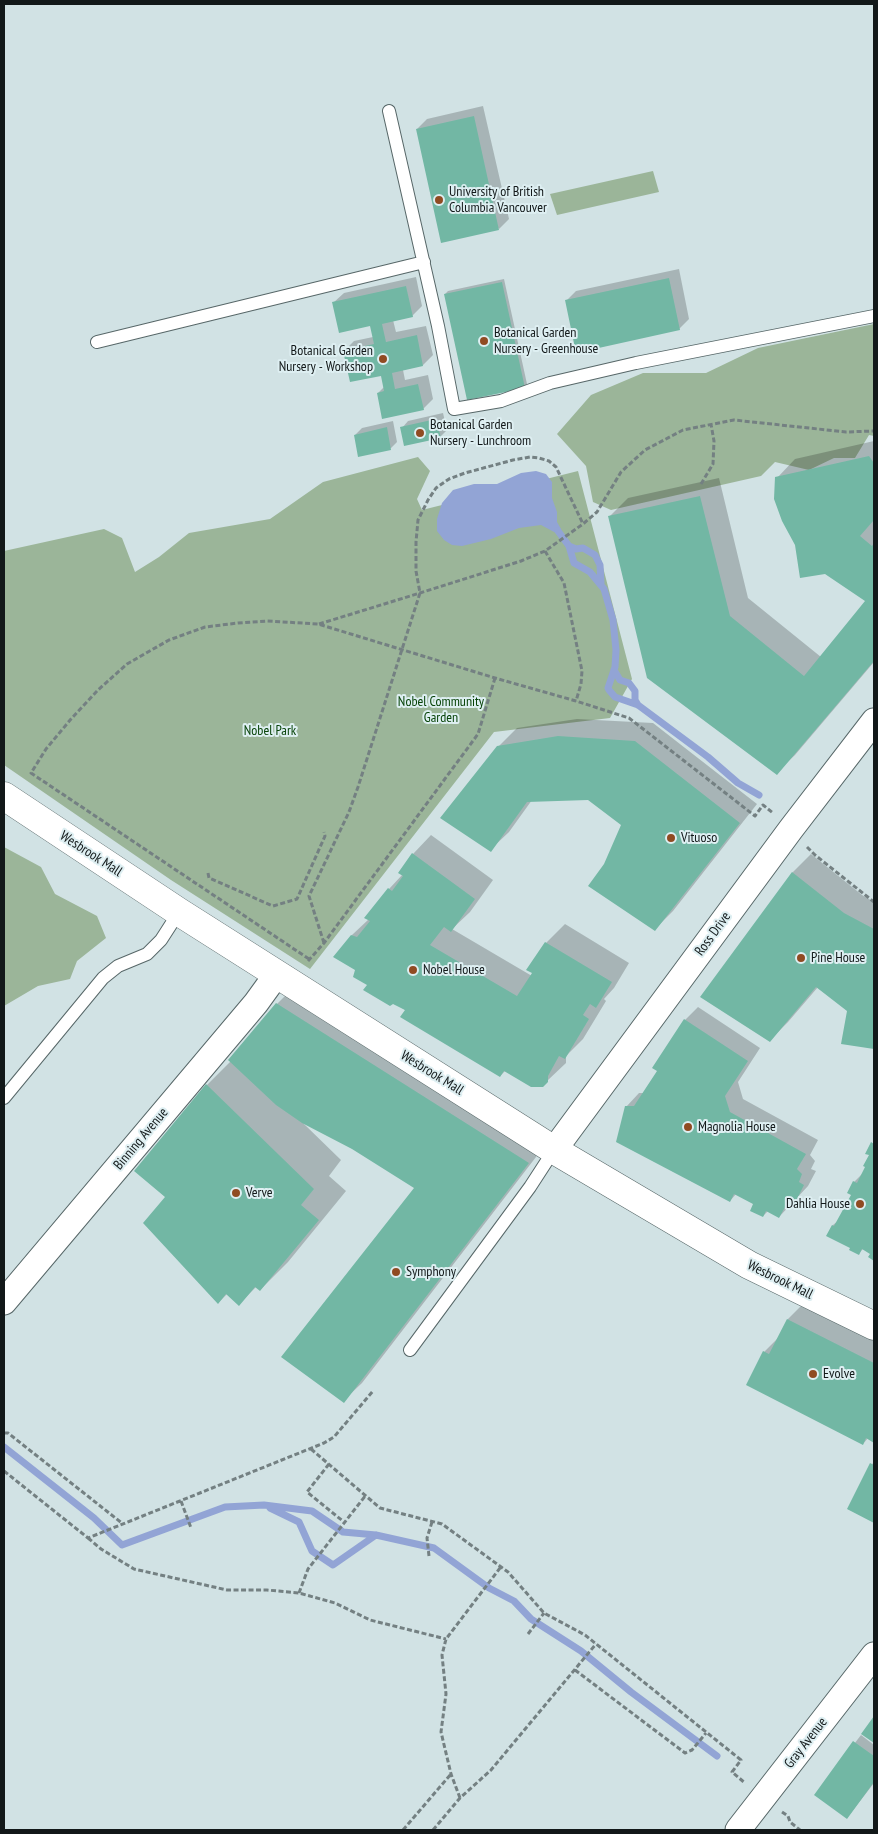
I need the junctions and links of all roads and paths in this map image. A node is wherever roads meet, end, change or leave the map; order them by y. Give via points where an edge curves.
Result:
1 (389, 111) dead end
2 (424, 262) junction
3 (874, 316) edge
4 (97, 342) dead end
5 (711, 424) junction
6 (874, 431) edge
7 (701, 484) dead end
8 (583, 524) junction
9 (545, 551) junction
10 (420, 593) junction
11 (318, 624) junction
12 (401, 649) junction
13 (495, 678) junction
14 (576, 701) junction
15 (874, 721) edge
16 (4, 796) edge
17 (791, 829) junction
18 (324, 832) dead end
19 (208, 873) dead end
20 (308, 896) junction
21 (297, 899) junction
22 (874, 902) edge
23 (179, 912) junction
24 (324, 943) junction
25 (309, 960) junction
26 (285, 979) junction
27 (4, 1098) edge
28 (554, 1150) junction
29 (4, 1302) edge
30 (874, 1326) edge
31 (410, 1350) dead end
32 (372, 1391) dead end
33 (4, 1433) edge
34 (311, 1449) junction
35 (329, 1464) junction
36 (4, 1470) edge
37 (366, 1495) junction
38 (181, 1501) junction
39 (432, 1522) junction
40 (344, 1523) junction
41 (123, 1524) junction
42 (191, 1528) dead end
43 (88, 1538) junction
44 (428, 1556) dead end
45 (500, 1568) junction
46 (299, 1593) junction
47 (544, 1612) junction
48 (528, 1634) dead end
49 (446, 1639) junction
50 (596, 1644) junction
51 (874, 1655) edge
52 (576, 1670) junction
53 (706, 1733) junction
54 (451, 1774) junction
55 (460, 1798) junction
56 (763, 1798) junction
57 (402, 1830) edge
58 (433, 1830) edge
59 (738, 1830) edge

1 - 2 lane
2 - 3 lane via 454,409 501,400 550,383 636,363
2 - 4 lane
5 - 6 path via 734,420 846,432
5 - 7 path via 713,464
5 - 8 path via 683,430 645,450 621,472 597,512
8 - 9 path
8 - 10 path via 556,467 544,459 513,460 449,479 436,488 418,520 416,572
9 - 10 path
9 - 14 path via 566,593 582,671
10 - 11 path
10 - 12 path
11 - 12 path
11 - 25 path via 238,623 205,627 169,640 127,664 98,690 46,749 31,773
12 - 13 path
12 - 20 path via 358,787
13 - 14 path
13 - 24 path via 478,734
14 - 17 path via 628,718 755,816 763,805
15 - 17 street, Ross Drive
16 - 23 street, Wesbrook Mall
17 - 22 path via 815,856
17 - 28 street, Ross Drive
18 - 21 path via 326,836
19 - 21 path via 210,878 273,906
20 - 21 path
20 - 24 path
23 - 26 street, Wesbrook Mall
23 - 27 lane via 147,954 118,966 103,978
24 - 25 path
25 - 26 path
26 - 28 street, Wesbrook Mall
26 - 29 street, Binning Avenue via 250,1010
28 - 30 street, Wesbrook Mall via 749,1265
28 - 31 lane
32 - 34 path via 334,1438
33 - 41 path
34 - 35 path
34 - 38 path
35 - 37 path
35 - 40 path via 307,1492
36 - 43 path
37 - 39 path via 380,1508
37 - 40 path
38 - 41 path
38 - 42 path
39 - 44 path via 427,1538
39 - 45 path via 442,1524
40 - 46 path via 308,1569
41 - 43 path
43 - 46 path via 100,1550 134,1569 227,1590
45 - 47 path via 508,1572
45 - 49 path
46 - 49 path via 334,1603 370,1620
47 - 48 path
47 - 50 path
49 - 54 path via 442,1656 446,1694 441,1732
50 - 52 path
50 - 53 path
51 - 56 street, Gray Avenue
52 - 53 path via 685,1753 692,1750
52 - 55 path via 491,1770
53 - 56 path via 741,1760 732,1772
54 - 55 path
54 - 57 path
55 - 58 path
56 - 59 street, Gray Avenue

